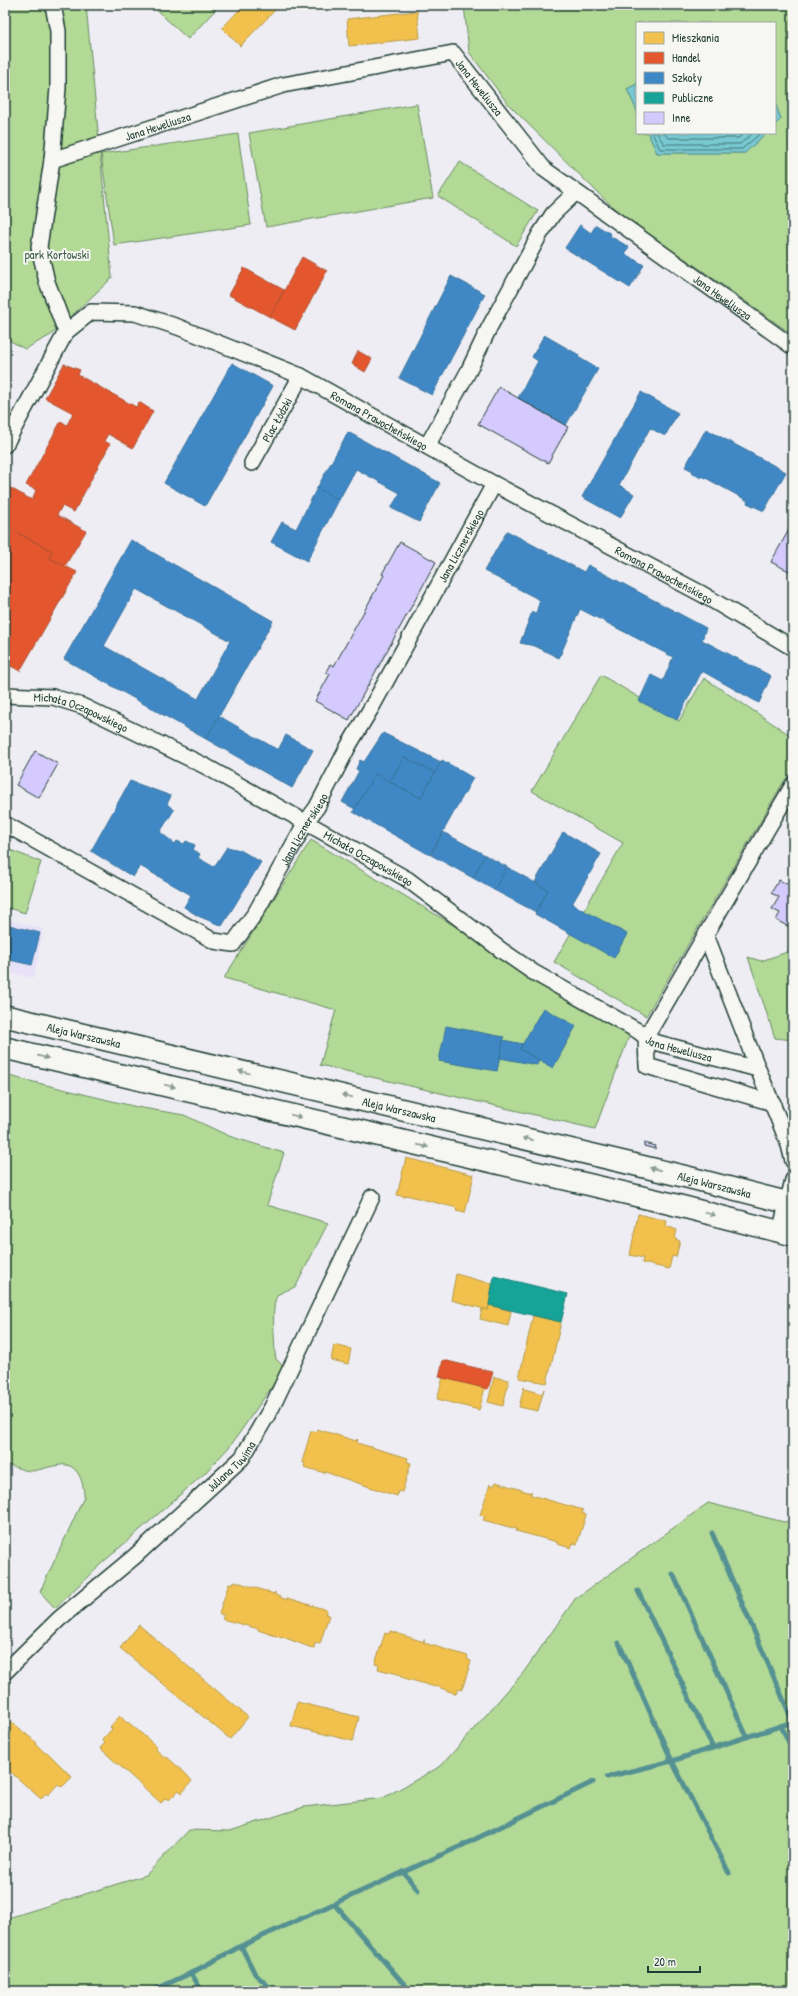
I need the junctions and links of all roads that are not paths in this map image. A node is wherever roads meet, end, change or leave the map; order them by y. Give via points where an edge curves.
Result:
1 (53, 5) edge
2 (52, 160) junction
3 (575, 193) junction
4 (66, 332) junction
5 (793, 347) edge
6 (300, 376) junction
7 (5, 444) edge
8 (426, 446) junction
9 (252, 464) dead end
10 (494, 484) junction
11 (793, 648) edge
12 (5, 695) edge
13 (793, 785) edge
14 (306, 822) junction
15 (5, 824) edge
16 (706, 935) junction
17 (5, 1016) edge
18 (646, 1037) junction
19 (5, 1048) edge
20 (758, 1069) junction
21 (773, 1103) junction
22 (793, 1161) edge
23 (793, 1180) edge
24 (372, 1197) dead end
25 (790, 1203) edge
26 (787, 1233) edge
27 (5, 1672) edge

1 - 2 street via 58,31 58,88
2 - 3 street, Jana Heweliusza via 283,84 453,53 544,169
2 - 4 street via 39,247 47,282
3 - 5 street, Jana Heweliusza
3 - 8 street via 553,214 540,234
4 - 6 street, Romana Prawocheńskiego via 91,312 135,312
4 - 7 street, Romana Prawocheńskiego
6 - 8 street, Romana Prawocheńskiego
6 - 9 street, Plac Łódzki
8 - 10 street, Romana Prawocheńskiego
10 - 11 street, Romana Prawocheńskiego via 654,568
10 - 14 street, Jana Licznerskiego via 317,807
12 - 14 street, Michała Oczapowskiego via 53,697 82,706 205,766
13 - 16 street, Jana Heweliusza
14 - 15 street, Jana Licznerskiego via 256,912 233,944 214,941
14 - 18 street, Michała Oczapowskiego via 407,880 533,972
16 - 18 street, Jana Heweliusza
16 - 20 street
25 -> 17 main road, Aleja Warszawska
18 - 20 street, Jana Heweliusza via 654,1042
18 - 21 street via 647,1066
19 -> 26 main road
20 - 21 street
21 - 22 street
23 - 25 street
24 - 27 street, Juliana Tuwima via 272,1407 242,1458 134,1557 59,1620
25 - 26 street

